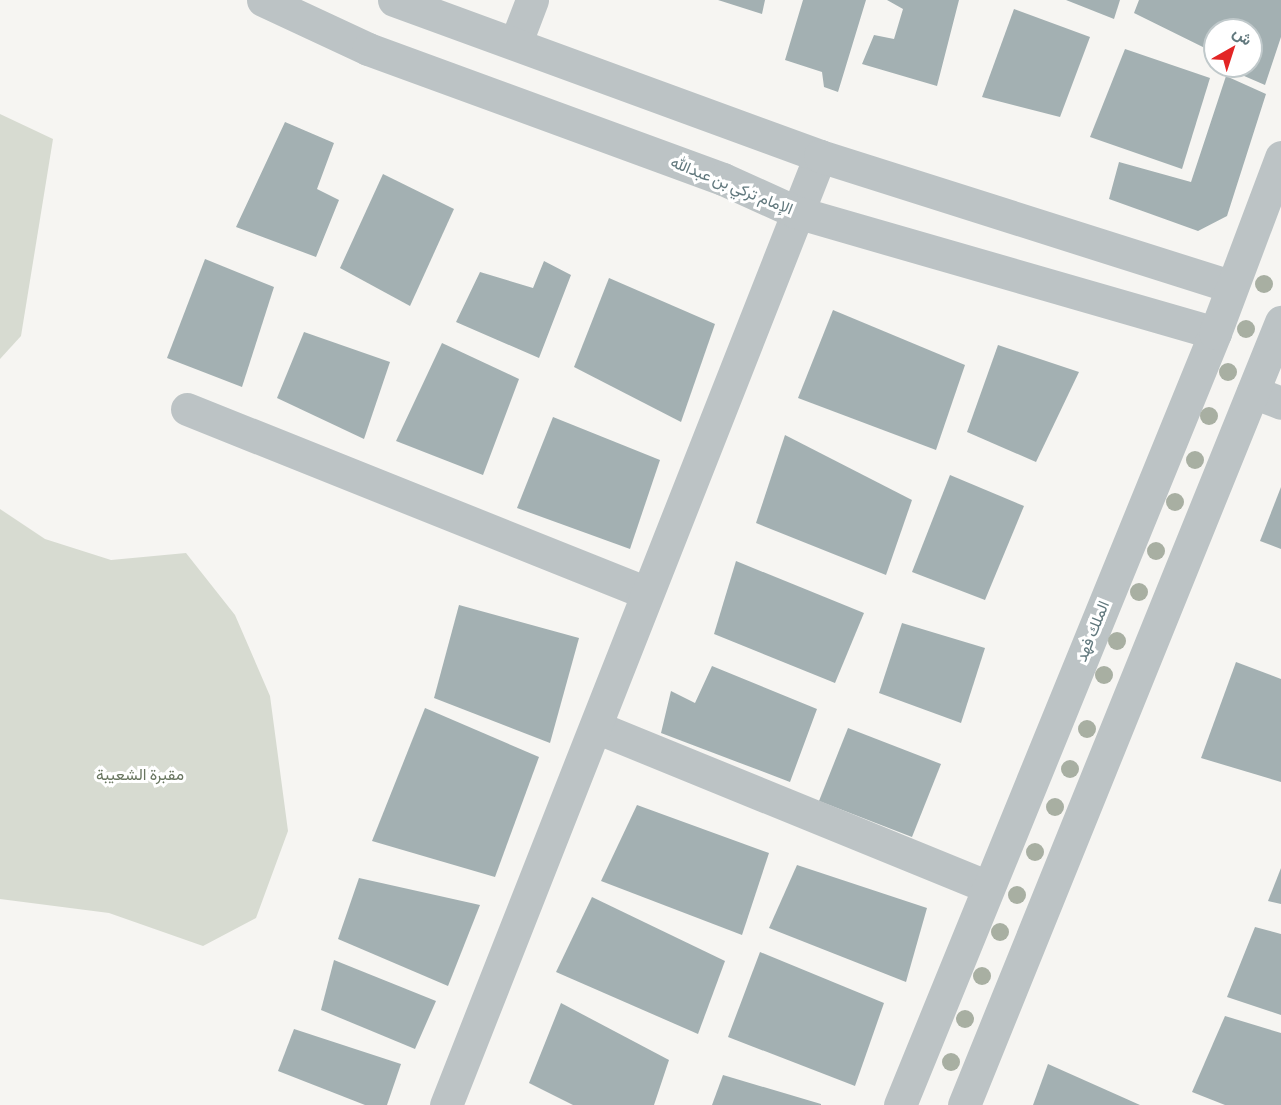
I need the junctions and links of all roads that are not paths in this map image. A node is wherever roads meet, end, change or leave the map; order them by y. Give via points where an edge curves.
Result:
1 (263, 0) edge
2 (394, 0) edge
3 (532, 0) edge
4 (516, 42) junction
5 (820, 156) junction
6 (1281, 157) edge
7 (796, 212) junction
8 (1231, 286) junction
9 (1281, 322) edge
10 (1215, 333) junction
11 (1267, 398) edge
12 (187, 409) dead end
13 (647, 593) junction
14 (596, 727) junction
15 (986, 886) junction
16 (446, 1105) edge
17 (900, 1105) edge
18 (964, 1105) edge

1 - 7 street, الإمام تركي بن عبدالله via 368,49 723,179
2 - 4 street
3 - 4 street
4 - 5 street
5 - 7 street
5 - 8 street
6 - 8 street, الملك فهد
7 - 10 street, الإمام تركي بن عبدالله
7 - 13 street
8 - 10 street, الملك فهد
9 - 11 street
10 - 15 street, الملك فهد
11 - 18 street
12 - 13 street
13 - 14 street
14 - 15 street
14 - 16 street
15 - 17 street, الملك فهد

